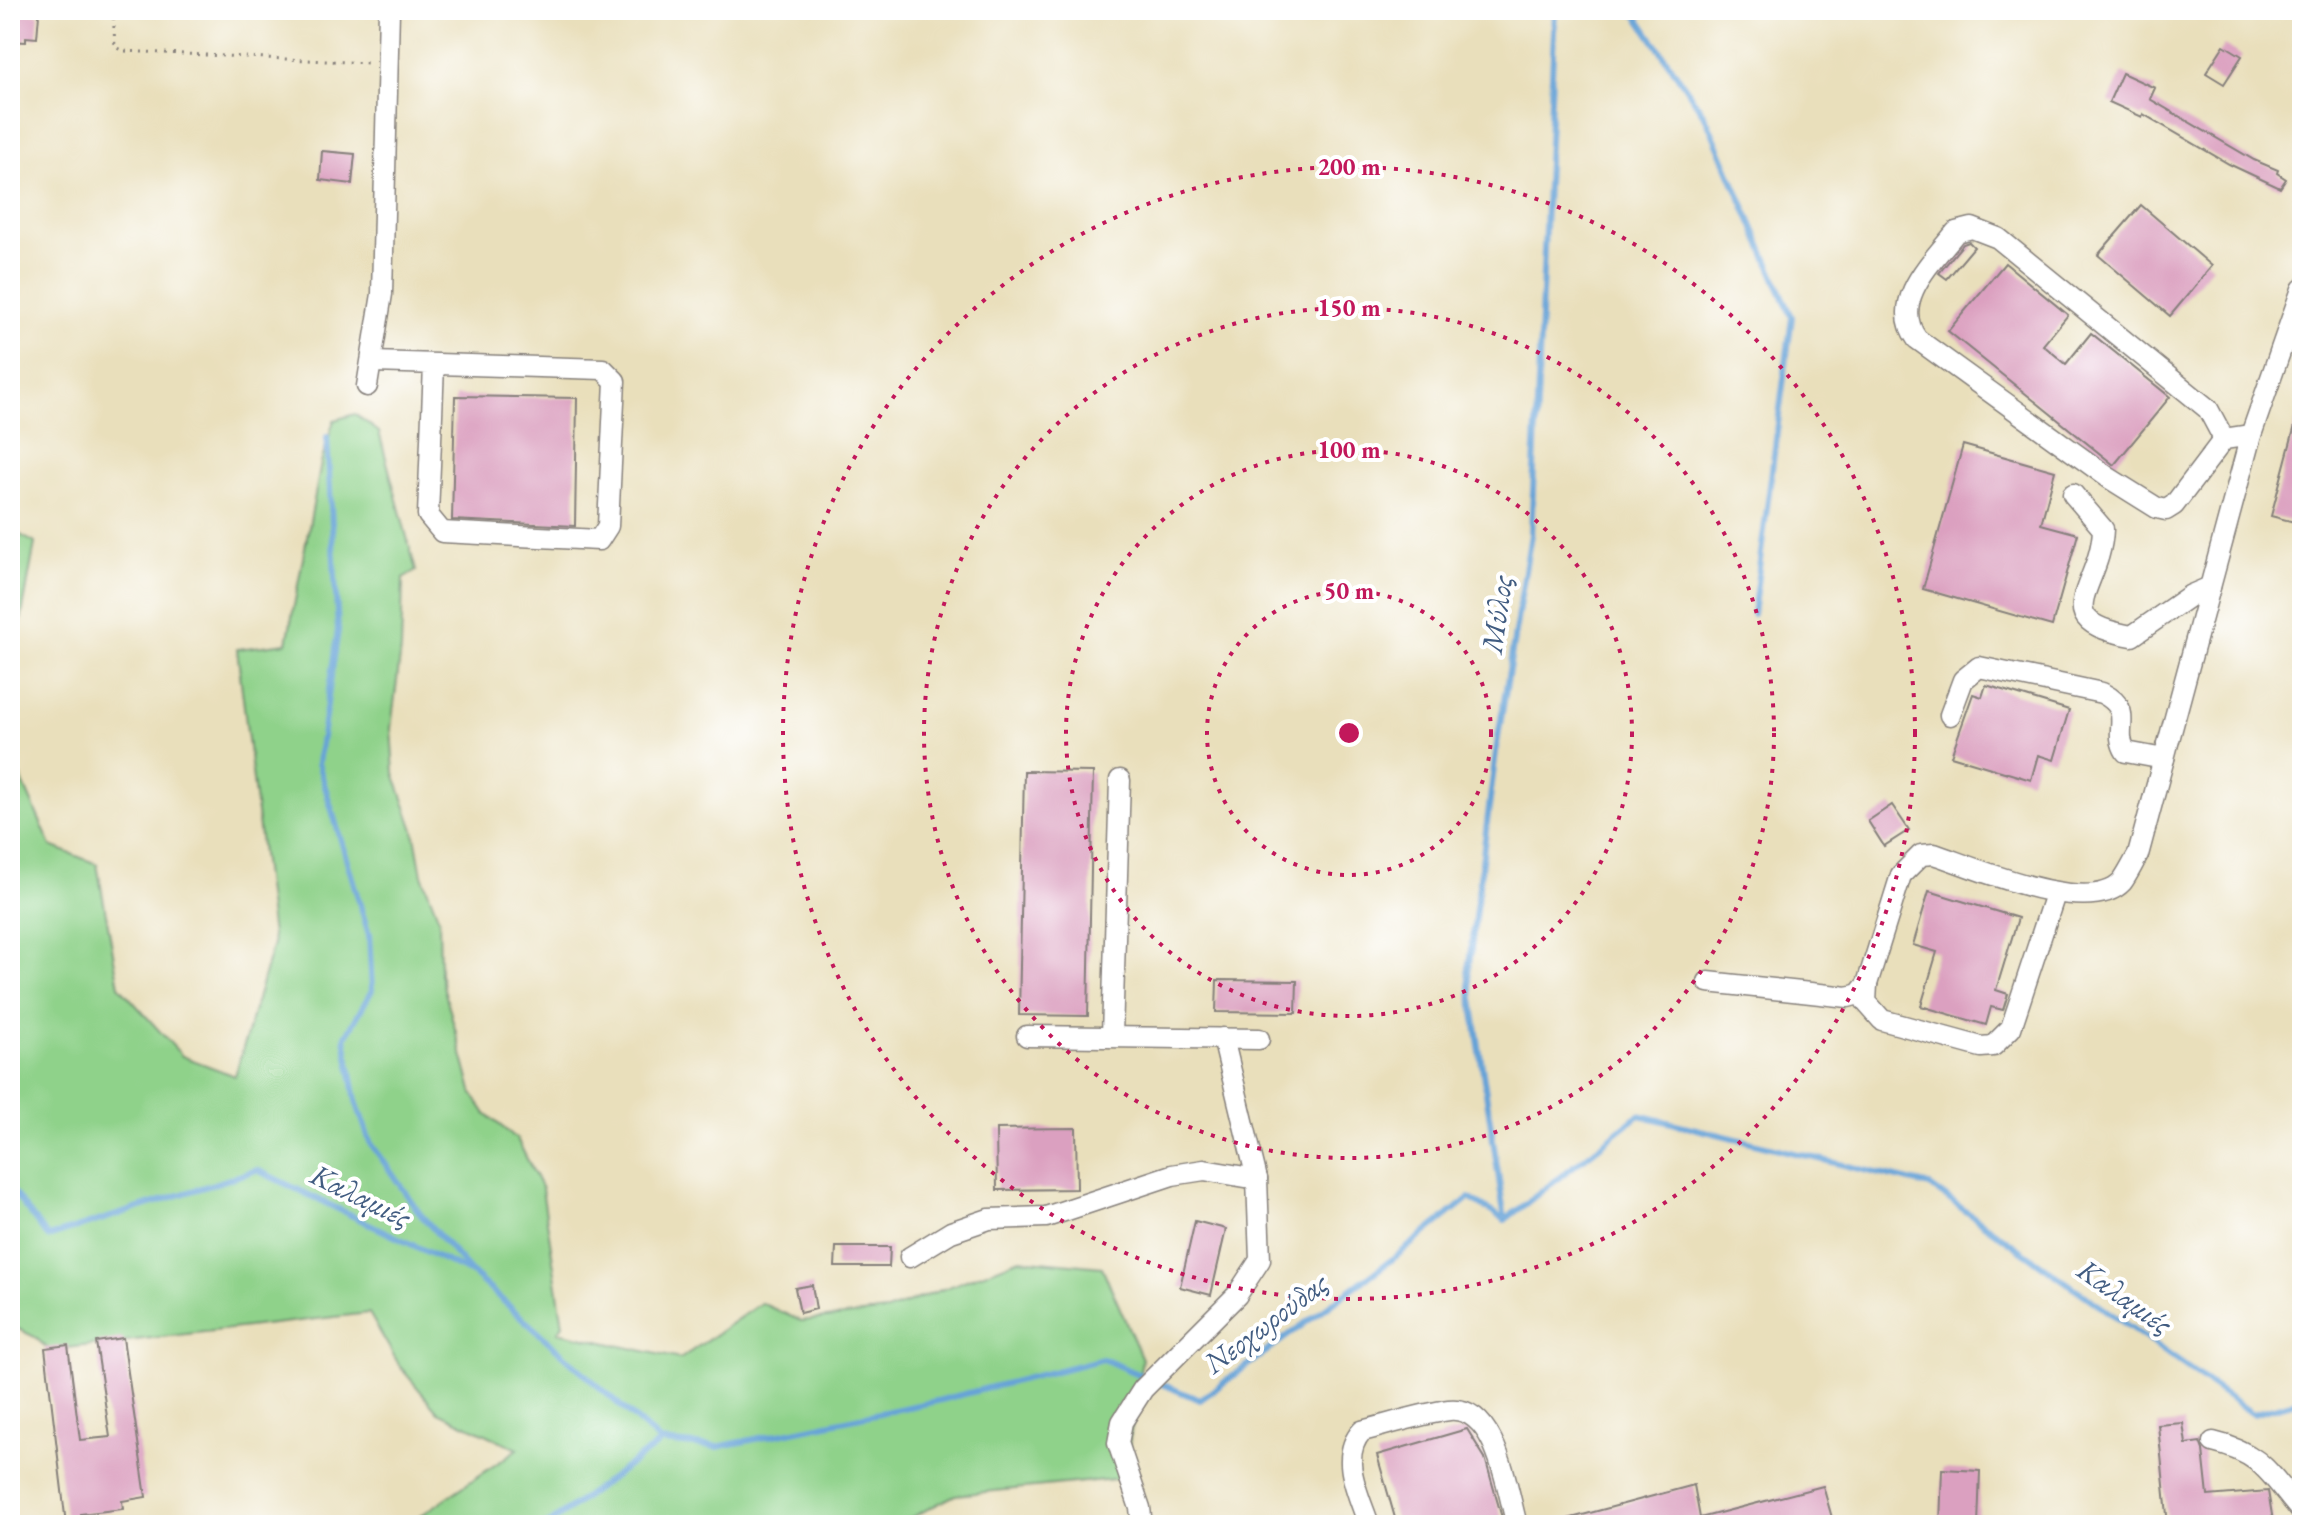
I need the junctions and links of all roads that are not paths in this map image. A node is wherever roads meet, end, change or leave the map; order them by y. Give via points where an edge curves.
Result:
1 (389, 10) edge
2 (2302, 289) edge
3 (373, 362) junction
4 (434, 365) junction
5 (367, 386) dead end
6 (2251, 435) junction
7 (2224, 439) junction
8 (2073, 494) dead end
9 (2210, 587) junction
10 (1950, 715) dead end
11 (2164, 759) junction
12 (1120, 780) dead end
13 (2055, 894) junction
14 (1708, 982) dead end
15 (1867, 984) junction
16 (1112, 1035) junction
17 (1027, 1036) dead end
18 (1223, 1038) junction
19 (1259, 1039) dead end
20 (1257, 1179) junction
21 (910, 1257) dead end
22 (2213, 1442) dead end
23 (2302, 1512) edge
24 (1142, 1525) edge
25 (1369, 1525) edge
26 (1517, 1525) edge

1 - 3 street via 382,294
2 - 6 street
3 - 4 street
3 - 5 street
4 - 4 street via 603,369 611,374 615,381 608,526 599,540 442,532 433,524 428,515
6 - 7 street
6 - 9 street
7 - 7 street via 2174,505 2157,508 1917,339 1907,318 1916,283 1956,232 1972,228 1998,238 2208,409
8 - 9 street via 2103,529 2081,608 2087,623 2132,636
9 - 11 street
10 - 11 street via 1963,680 1979,667 2102,693 2116,701 2122,713 2121,745 2126,752
11 - 13 street via 2138,855 2120,884 2094,894
12 - 16 street
13 - 15 street via 1934,854 1921,855 1901,875
13 - 15 street via 2011,1028 1993,1046 1882,1020 1866,1002
14 - 15 street via 1848,997
16 - 17 street
16 - 18 street
18 - 19 street
18 - 20 street
20 - 21 street via 1204,1170 1172,1175 1046,1217 976,1223
20 - 24 street via 1260,1260 1237,1295 1143,1389 1122,1422 1118,1443
22 - 23 street via 2243,1449 2261,1462
25 - 26 street via 1353,1475 1353,1441 1362,1431 1452,1410 1477,1420 1491,1433

